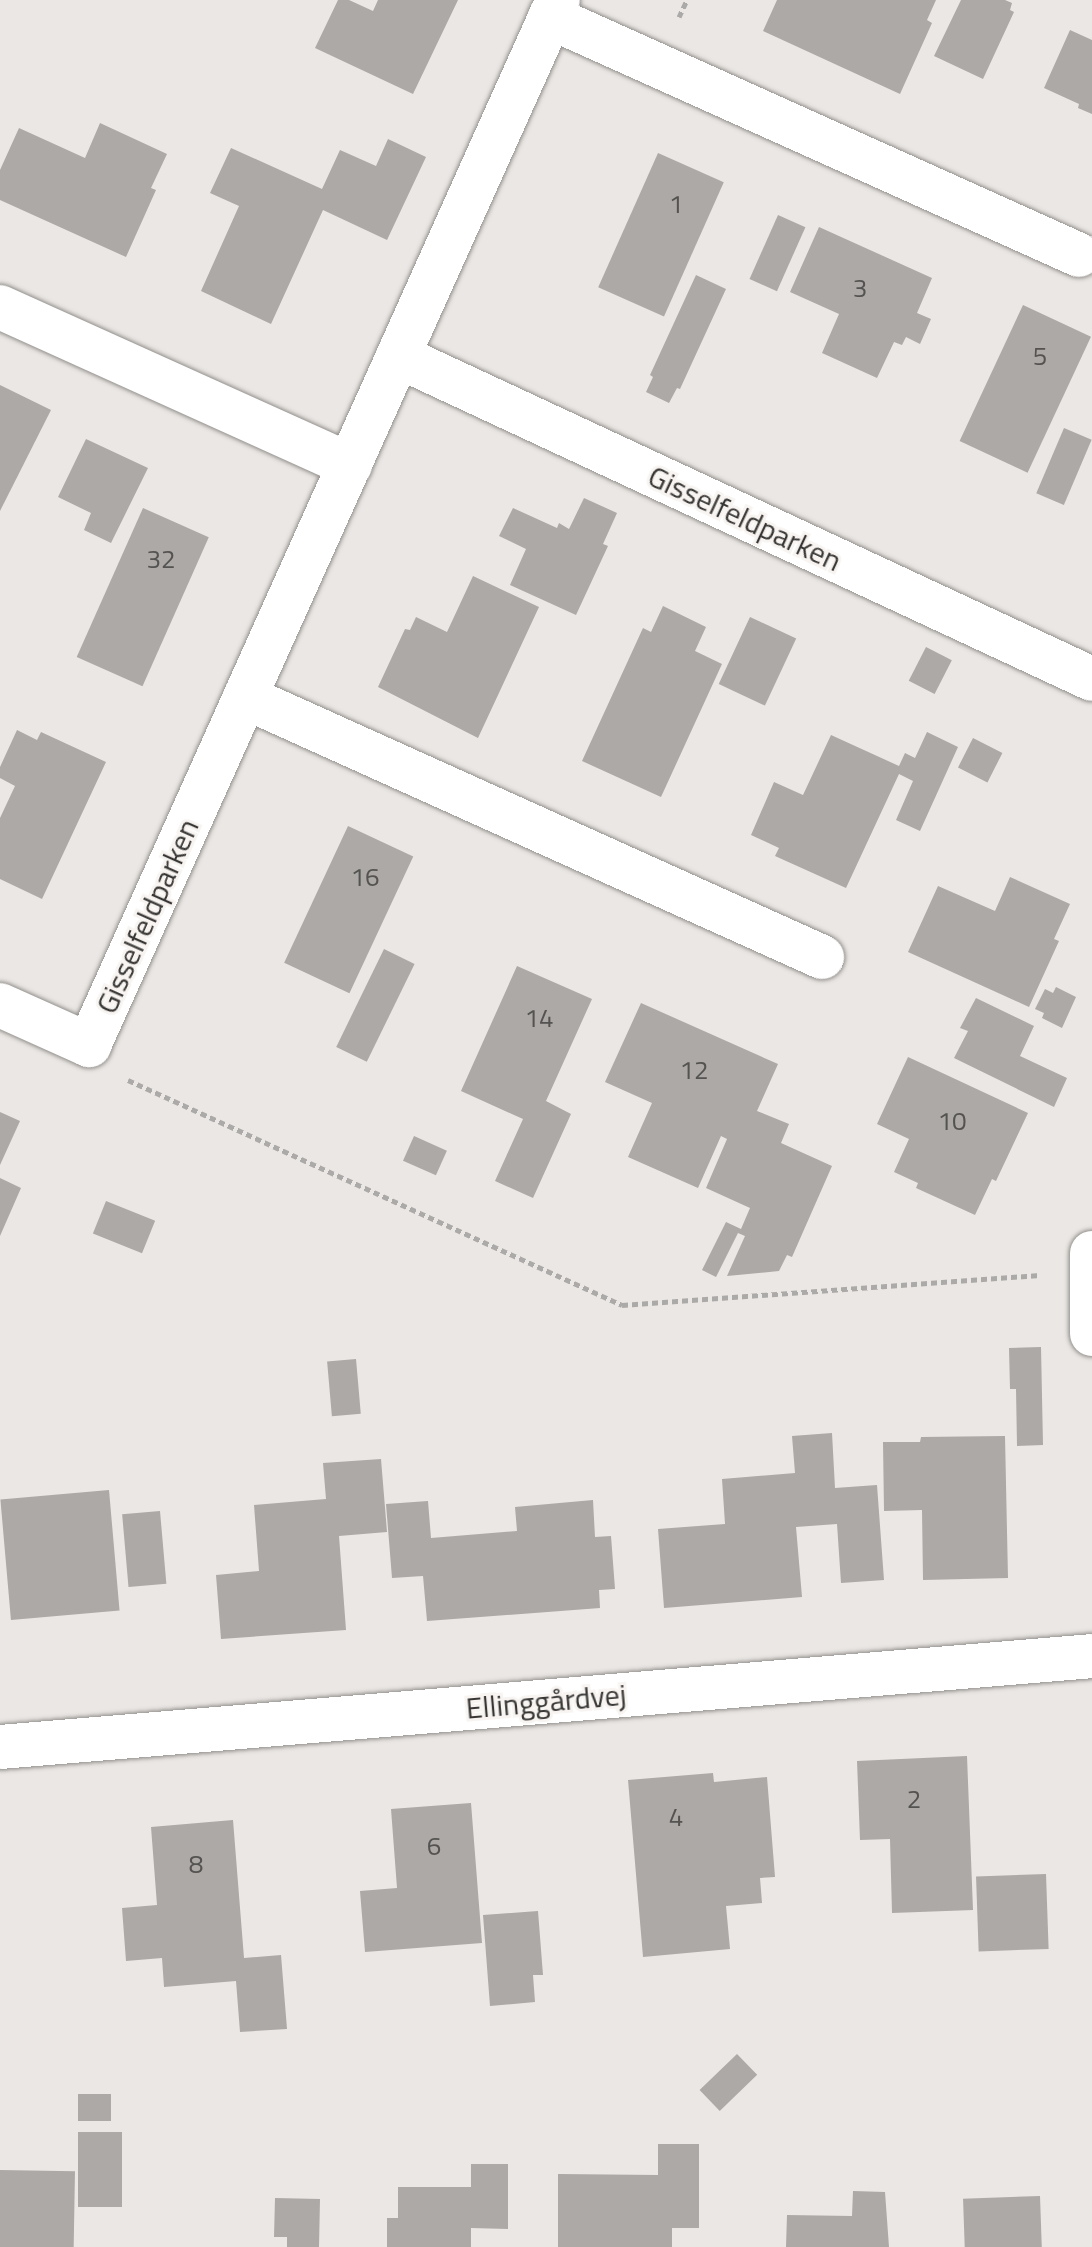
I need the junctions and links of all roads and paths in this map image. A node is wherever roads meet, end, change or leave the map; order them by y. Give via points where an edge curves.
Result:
1 (554, 8) edge
2 (1079, 255) dead end
3 (0, 307) edge
4 (398, 356) junction
5 (350, 465) junction
6 (1092, 679) edge
7 (245, 697) junction
8 (822, 957) dead end
9 (0, 1005) edge
10 (89, 1045) junction
11 (1091, 1262) edge
12 (1092, 1334) edge
13 (1092, 1656) edge
14 (0, 1747) edge

1 - 2 street, Gisselfeldparken
1 - 4 street, Gisselfeldparken
3 - 5 street
4 - 5 street, Gisselfeldparken
4 - 6 street, Gisselfeldparken
5 - 7 street, Gisselfeldparken
7 - 8 street
7 - 10 street, Gisselfeldparken
9 - 10 street, Gisselfeldparken
10 - 11 path via 124,1079 622,1305
11 - 12 street
13 - 14 street, Ellinggårdvej

